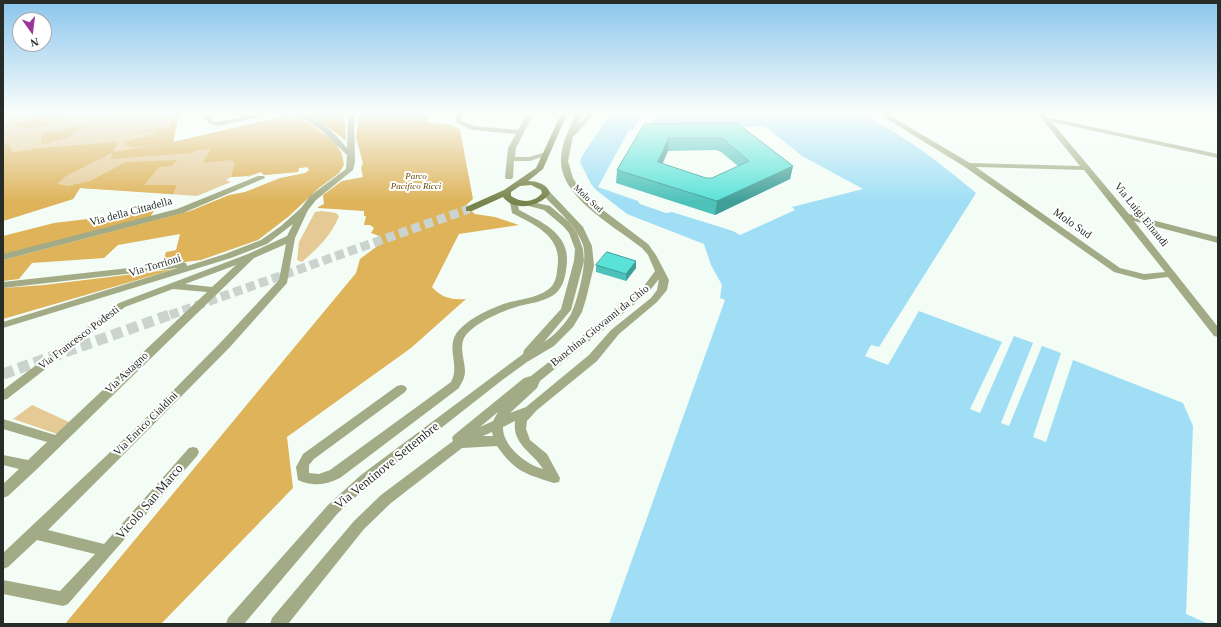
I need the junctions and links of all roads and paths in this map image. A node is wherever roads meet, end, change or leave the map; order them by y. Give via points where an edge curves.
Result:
1 (340, 143) edge
2 (351, 143) edge
3 (515, 143) edge
4 (551, 143) edge
5 (568, 143) edge
6 (931, 143) edge
7 (1066, 143) edge
8 (1161, 143) edge
9 (351, 154) junction
10 (546, 154) junction
11 (1218, 156) edge
12 (512, 159) junction
13 (968, 165) junction
14 (1087, 168) junction
15 (539, 169) junction
16 (261, 178) dead end
17 (509, 178) dead end
18 (519, 184) junction
19 (544, 190) junction
20 (510, 197) junction
21 (528, 203) junction
22 (304, 210) junction
23 (1126, 216) junction
24 (284, 228) junction
25 (623, 228) joint
26 (291, 238) junction
27 (1218, 240) edge
28 (228, 256) junction
29 (252, 256) junction
30 (3, 257) edge
31 (660, 270) junction
32 (1172, 273) junction
33 (3, 285) edge
34 (171, 286) junction
35 (214, 290) junction
36 (3, 325) edge
37 (1218, 334) edge
38 (523, 359) junction
39 (535, 379) junction
40 (401, 389) dead end
41 (3, 396) edge
42 (533, 407) junction
43 (3, 424) edge
44 (498, 424) junction
45 (58, 440) junction
46 (500, 441) junction
47 (456, 445) junction
48 (193, 452) dead end
49 (443, 454) junction
50 (3, 460) edge
51 (31, 466) junction
52 (3, 492) edge
53 (35, 533) junction
54 (107, 551) junction
55 (3, 562) edge
56 (3, 587) edge
57 (234, 624) edge
58 (278, 624) edge

1 - 9 street via 347,153
2 - 9 street
3 - 12 street via 511,152
4 - 10 main road
5 - 25 street, Molo Sud via 564,160 569,180 589,203
6 - 13 street, Molo Sud
7 - 14 street, Via Luigi Einaudi
8 - 11 street
9 - 22 street via 349,170 313,198
10 - 12 street via 530,159
10 - 15 main road
12 - 17 street
13 - 14 street, Molo Sud
13 - 32 street, Molo Sud via 1117,270 1132,276 1155,278
14 - 23 street, Via Luigi Einaudi
15 - 18 main road
15 - 19 main road
16 - 30 street, Via della Cittadella via 180,211
18 - 19 main road via 531,183
18 - 20 main road via 511,188
19 - 21 main road via 542,199
19 - 38 street, Via Ventinove Settembre via 580,229 588,246 589,266 577,312 569,325 550,343
20 - 21 main road
20 - 40 street via 515,211 545,228 559,240 564,257 558,284 551,293 502,308 465,330 458,340 460,374 452,387 335,474 318,480 303,476 302,466 310,455
21 - 38 street, Via Ventinove Settembre via 548,208 570,229 579,249 579,261 566,310
22 - 24 street, Via Torrioni
22 - 26 street
23 - 27 street
23 - 32 street, Via Luigi Einaudi
24 - 26 street
24 - 28 street, Via Torrioni via 264,242
25 - 31 street, Banchina Giovanni da Chio via 645,246
26 - 29 street
26 - 53 street, Via Enrico Cialdini via 284,281 226,344
28 - 33 street via 147,270
28 - 36 street, Via Torrioni
29 - 34 street, Via Francesco Podesti
29 - 35 street, Via Astagno
31 - 39 street, Banchina Giovanni da Chio via 644,292
31 - 42 street, Banchina Giovanni da Chio via 664,280 662,290 654,300 614,332 593,358
32 - 37 street, Via Luigi Einaudi
34 - 35 street
34 - 41 street, Via Francesco Podesti via 122,305
35 - 45 street, Via Astagno
38 - 57 street, Via Ventinove Settembre via 366,479 333,509
39 - 44 street, Banchina Giovanni da Chio via 533,385 509,408
39 - 49 street, Banchina Giovanni da Chio via 522,385 457,439
42 - 44 street, Banchina Giovanni da Chio
42 - 46 street, Banchina Giovanni da Chio via 521,418 522,436 542,458 554,478 528,469 508,452
43 - 45 street
44 - 46 street
44 - 47 street, Banchina Giovanni da Chio
45 - 51 street, Via Astagno
46 - 47 street, Banchina Giovanni da Chio
47 - 49 street, Banchina Giovanni da Chio
48 - 54 street, Vicolo San Marco
49 - 58 street, Banchina Giovanni da Chio via 363,521
50 - 51 street
51 - 52 street, Via Astagno
53 - 54 street
53 - 55 street, Via Enrico Cialdini
54 - 56 street, Vicolo San Marco via 64,599

